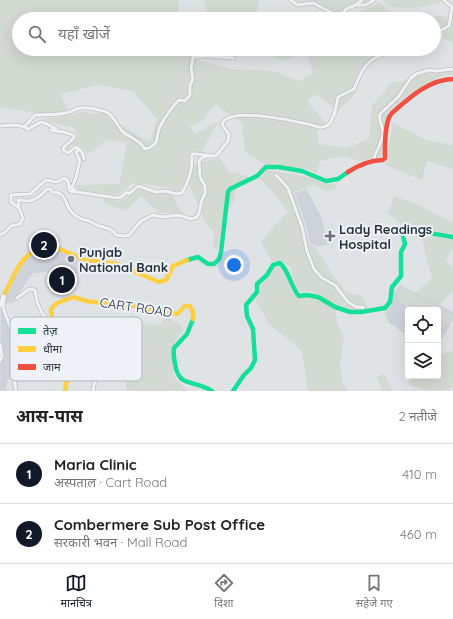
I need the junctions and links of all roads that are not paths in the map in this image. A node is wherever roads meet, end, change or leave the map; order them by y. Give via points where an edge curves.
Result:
1 (292, 0) edge
2 (362, 0) edge
3 (374, 0) edge
4 (444, 0) edge
5 (356, 5) junction
6 (330, 12) edge
7 (344, 12) edge
8 (441, 30) edge
9 (380, 56) edge
10 (234, 58) dead end
11 (453, 69) edge
12 (453, 79) edge
13 (0, 126) edge
14 (26, 127) junction
15 (78, 151) junction
16 (72, 155) dead end
17 (212, 156) junction
18 (84, 159) dead end
19 (376, 160) junction
20 (276, 175) dead end
21 (76, 192) junction
22 (19, 208) junction
23 (0, 234) edge
24 (453, 237) edge
25 (5, 293) junction
26 (17, 298) dead end
27 (0, 306) edge
28 (363, 313) junction
29 (45, 317) edge
30 (52, 317) edge
31 (10, 326) edge
32 (0, 344) edge
33 (0, 361) edge
34 (14, 381) edge
35 (67, 381) edge
36 (96, 381) edge
37 (16, 391) edge
38 (65, 391) edge
39 (93, 391) edge
40 (212, 391) edge
41 (233, 391) edge

1 - 6 street via 297,4 312,3
2 - 5 street
3 - 5 street via 366,5
4 - 8 street via 452,7 449,26
5 - 7 street
9 - 17 street via 360,72 354,89 338,96 332,120 326,126 319,128 250,114 236,116 225,120 222,125 229,134 228,141 216,156
10 - 14 street via 193,58 190,95 185,101 179,100 174,105 159,129 156,143 149,148 145,149 125,134 111,116 100,109 80,108 48,116 36,115
11 - 19 street via 429,70 416,74 398,97 380,114 383,134 374,158
12 - 19 main road via 429,85 395,109 390,116 384,158
13 - 14 street
14 - 15 street via 28,129 41,122 56,129 50,130 73,134 74,138 63,148 68,153 76,147
15 - 16 street
15 - 18 street via 83,154
15 - 21 street via 80,165 72,187
17 - 21 street via 192,154 189,181 182,193 156,192 138,186 129,194 127,192 117,198
17 - 22 street via 203,157 199,161 205,194 201,200 199,214 194,218 188,219 178,215 153,216 141,221 125,236 80,219 71,211 61,194 52,192 51,189 28,201 18,200
19 - 25 main road via 358,165 338,179 326,181 302,172 266,167 257,176 230,189 227,195 221,252 214,264 208,264 198,258 188,260 173,266 166,280 159,282 117,264 86,260 46,245 26,256
20 - 28 street via 288,188 314,269 322,278 335,285 348,302 356,307 363,307
21 - 22 street via 70,191 68,181 64,178 54,183 46,180 30,194 12,195 11,202
22 - 23 street via 23,218 20,224 11,226
24 - 28 main road via 408,231 403,236 405,244 401,252 401,276 392,286 388,307
25 - 27 street
25 - 31 street via 3,308
26 - 29 street via 29,289 35,290 37,302
28 - 41 main road via 340,310 310,294 299,296 293,291 286,267 280,263 273,265 257,284 257,292 246,305 247,316 253,329 256,360
30 - 40 main road, CART ROAD via 51,309 57,303 74,297 177,314 185,306 190,306 194,314 192,327 174,348 175,373 187,383 203,384
32 - 33 street
34 - 37 street
35 - 38 main road
36 - 39 street

